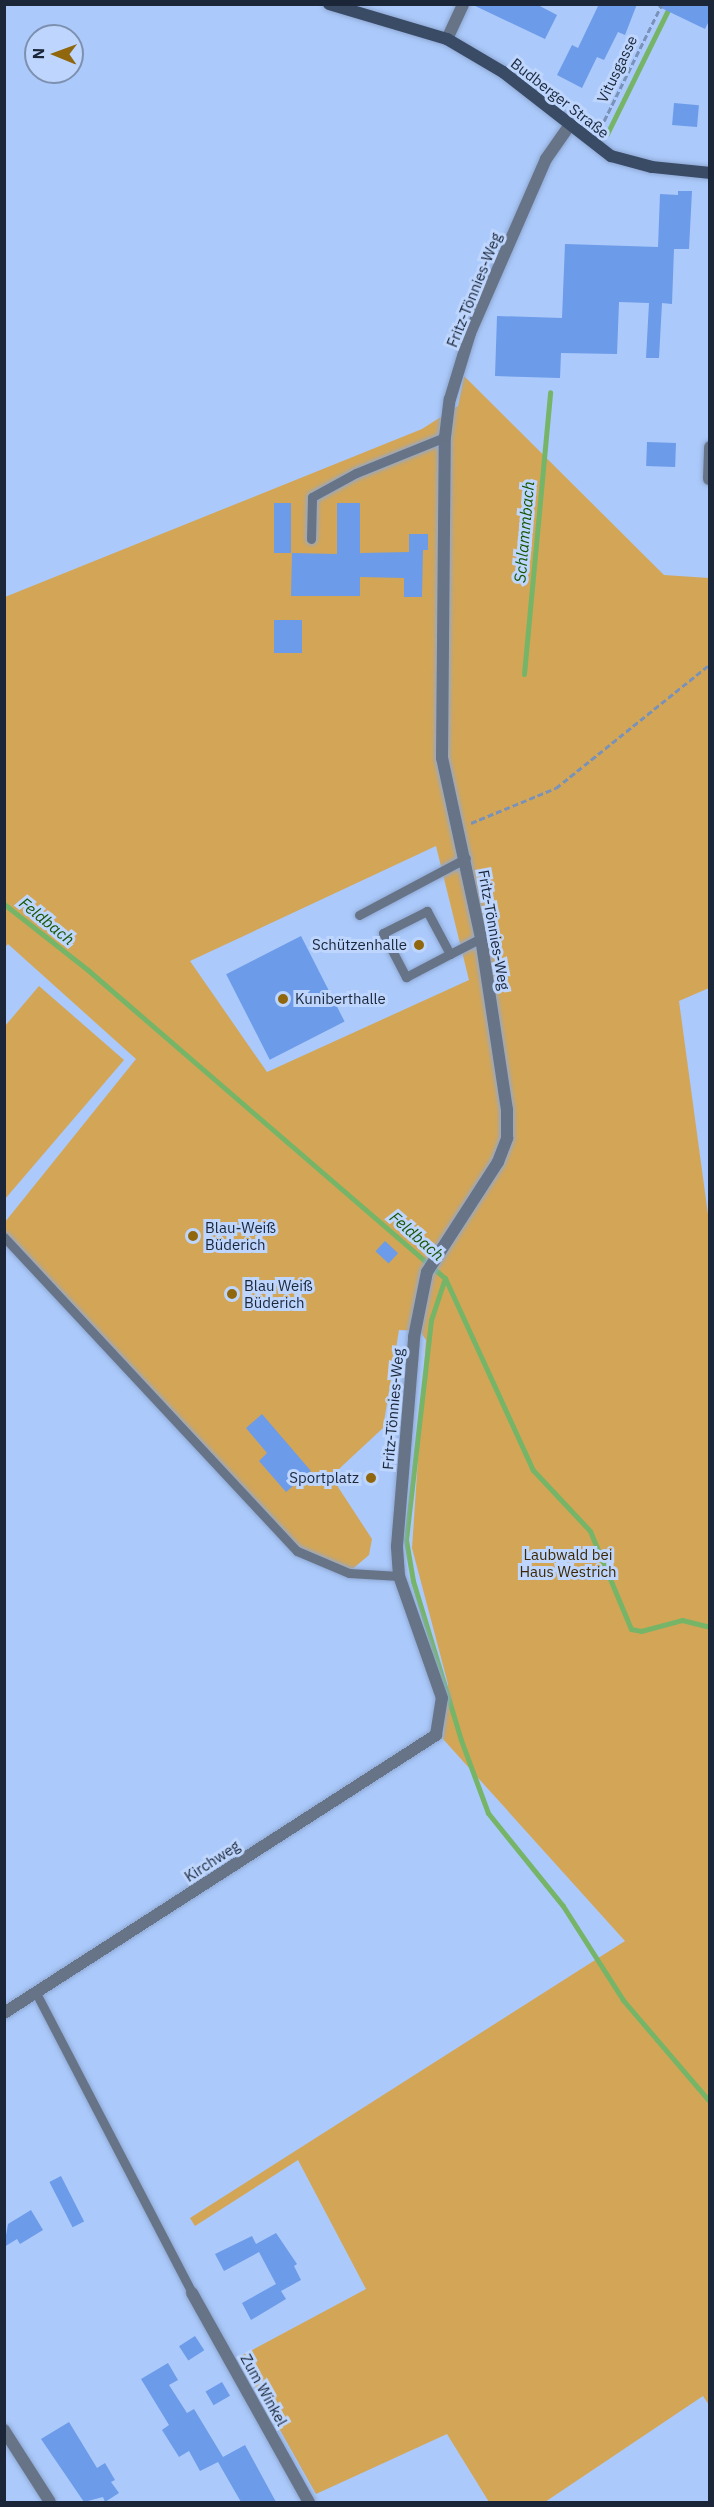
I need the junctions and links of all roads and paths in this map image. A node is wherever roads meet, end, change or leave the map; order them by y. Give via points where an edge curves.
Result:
1 (329, 4) edge
2 (463, 4) edge
3 (662, 4) edge
4 (447, 39) junction
5 (569, 126) junction
6 (590, 143) junction
7 (710, 173) edge
8 (446, 437) junction
9 (710, 447) edge
10 (709, 479) edge
11 (311, 539) dead end
12 (710, 664) edge
13 (459, 831) junction
14 (466, 858) junction
15 (359, 915) dead end
16 (481, 938) junction
17 (450, 954) junction
18 (4, 1238) edge
19 (399, 1576) junction
20 (436, 1735) joint
21 (35, 1991) junction
22 (4, 2013) edge
23 (192, 2293) joint
24 (4, 2430) edge
25 (50, 2502) edge
26 (309, 2502) edge

1 - 4 street, Budberger Straße
2 - 4 street
3 - 6 path, Vitusgasse
4 - 5 street, Budberger Straße via 503,72
5 - 6 street, Budberger Straße
5 - 8 street, Fritz-Tönnies-Weg via 546,159 470,333 450,399
6 - 7 street, Budberger Straße via 611,156 652,167
8 - 11 lane via 356,473 312,496
8 - 13 street, Fritz-Tönnies-Weg via 442,758
9 - 10 street
12 - 13 path via 556,788
13 - 14 street, Fritz-Tönnies-Weg
14 - 15 lane
14 - 16 street, Fritz-Tönnies-Weg
16 - 17 lane
16 - 19 street, Fritz-Tönnies-Weg via 503,1074 507,1138 484,1186 427,1272 414,1337 397,1546
17 - 17 lane via 406,977 383,933 427,911
18 - 19 lane via 297,1551 349,1573
19 - 20 street, Fritz-Tönnies-Weg via 442,1698
20 - 21 street, Kirchweg
21 - 22 street, Kirchweg
21 - 23 lane
23 - 26 street, Zum Winkel
24 - 25 street

